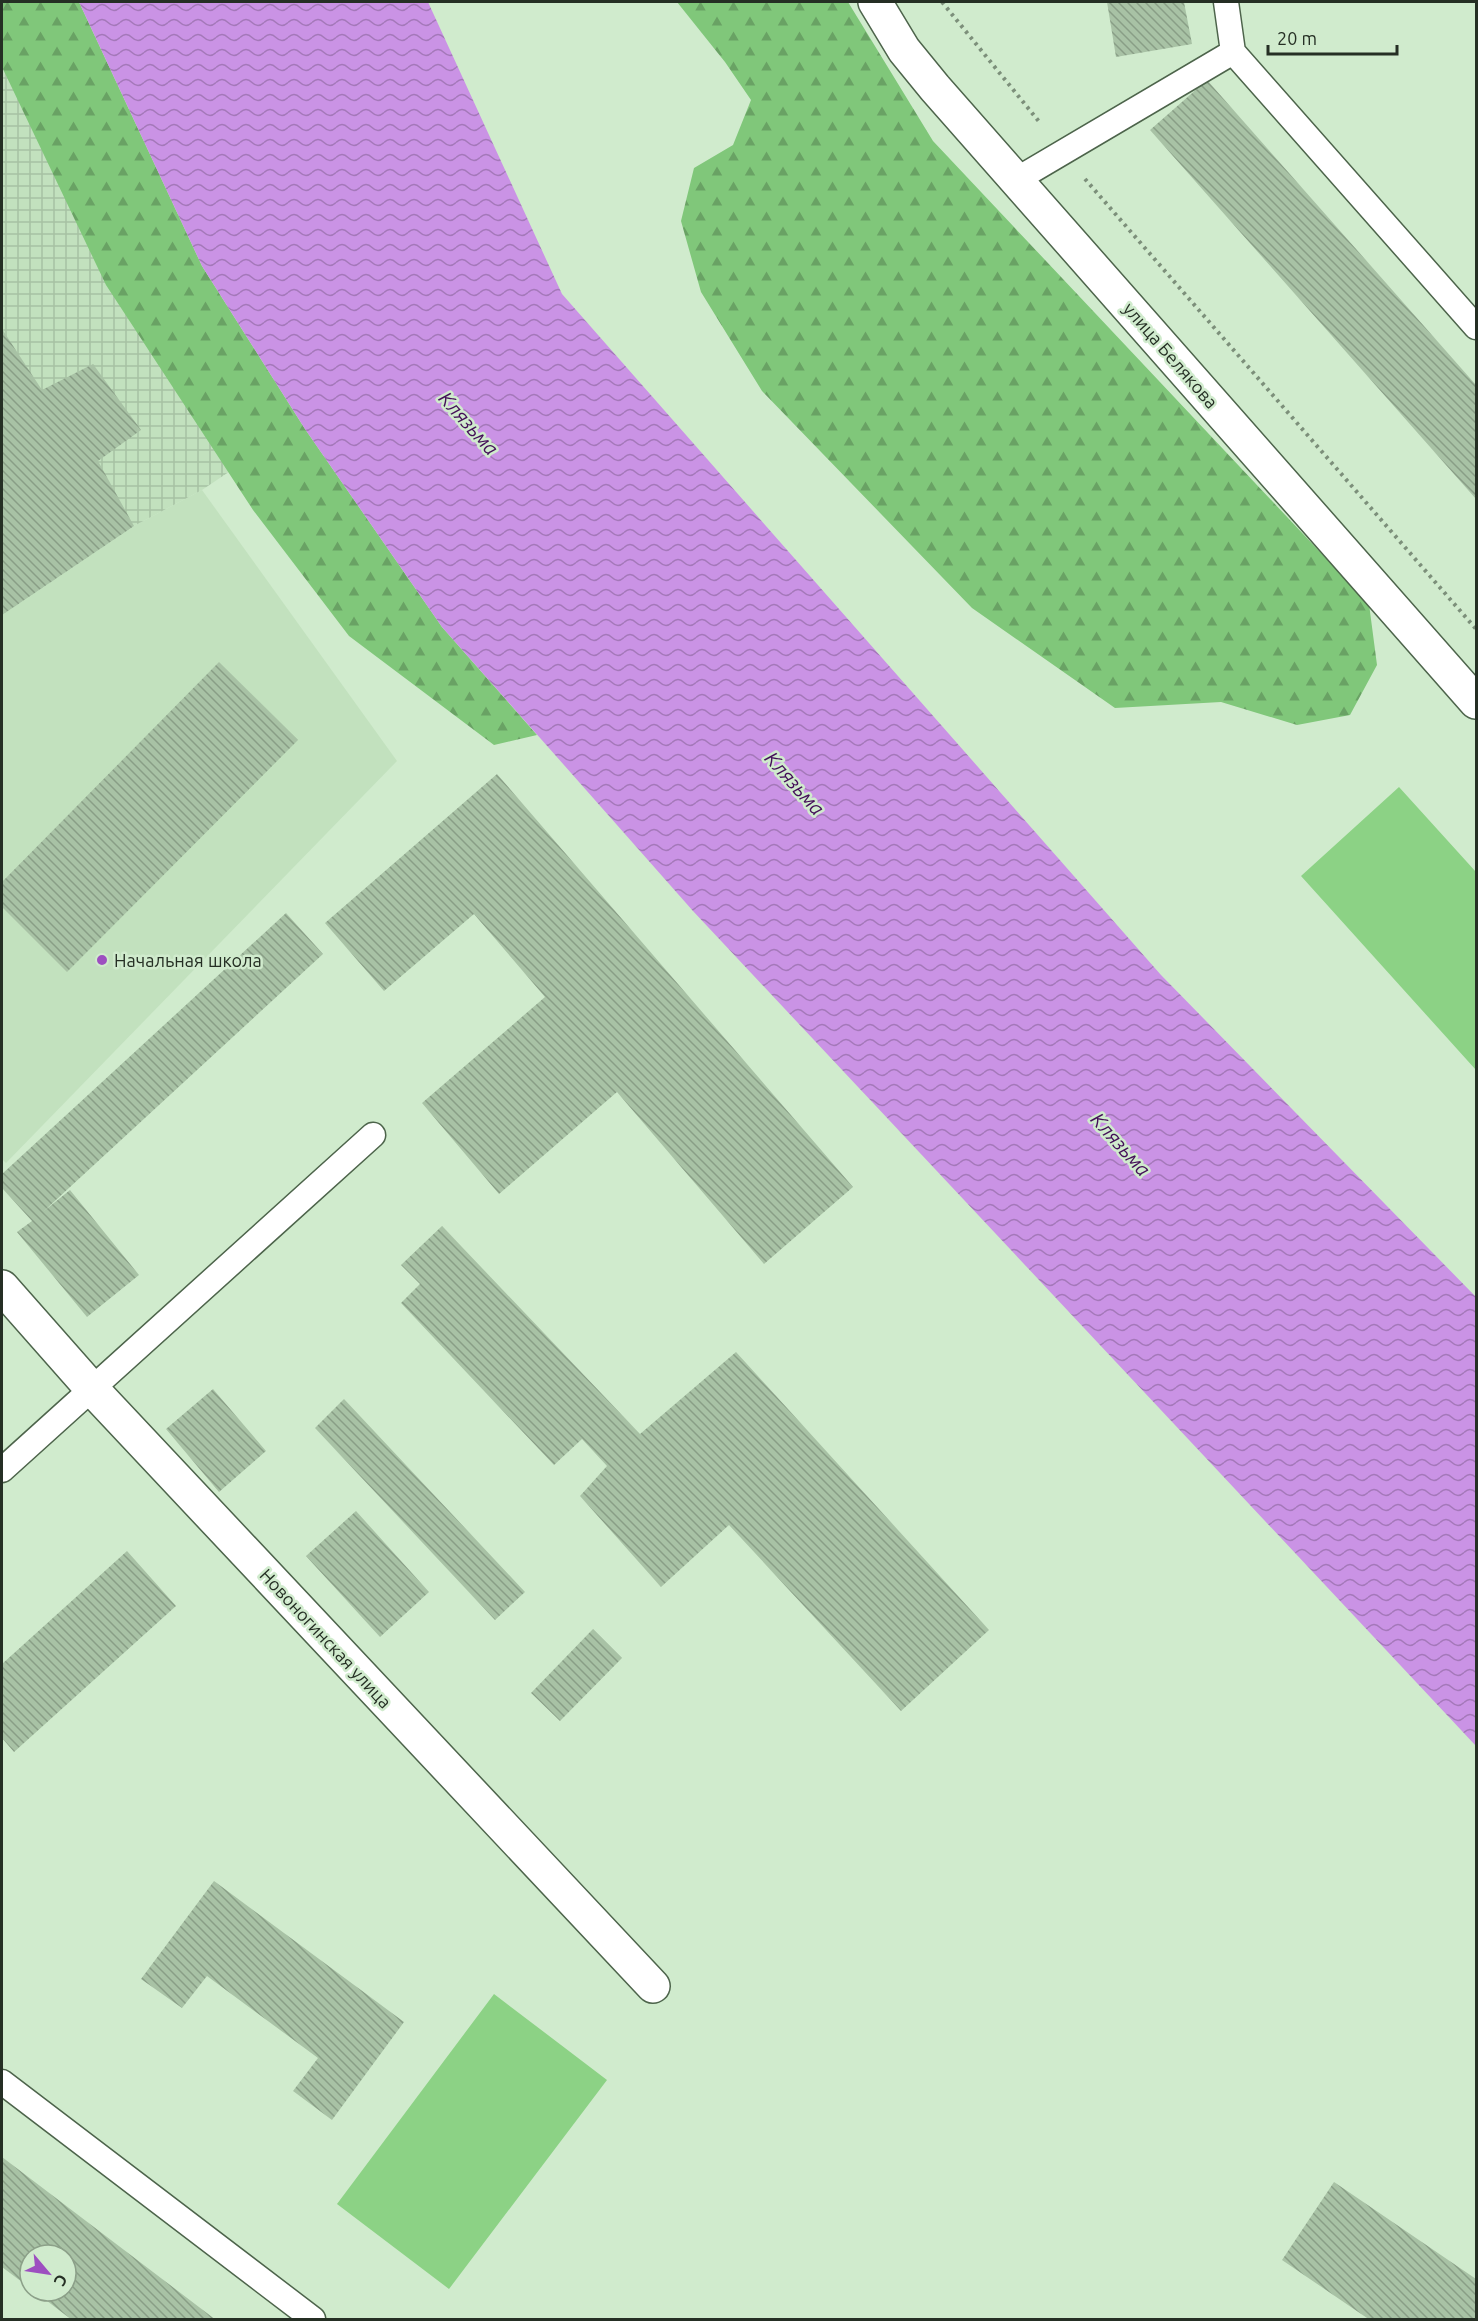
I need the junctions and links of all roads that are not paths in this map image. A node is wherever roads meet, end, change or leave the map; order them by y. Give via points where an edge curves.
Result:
1 (875, 2) edge
2 (1226, 2) edge
3 (1233, 52) junction
4 (1016, 180) junction
5 (1476, 327) edge
6 (1476, 702) edge
7 (373, 1136) dead end
8 (2, 1287) edge
9 (92, 1389) junction
10 (2, 1470) edge
11 (653, 1986) dead end
12 (2, 2082) edge
13 (313, 2319) edge

1 - 4 street, улица Белякова via 904,50
2 - 3 lane
3 - 4 lane
3 - 5 lane
4 - 6 street, улица Белякова
7 - 9 lane
8 - 9 street, Новоногинская улица
9 - 10 lane
9 - 11 street, Новоногинская улица
12 - 13 lane

